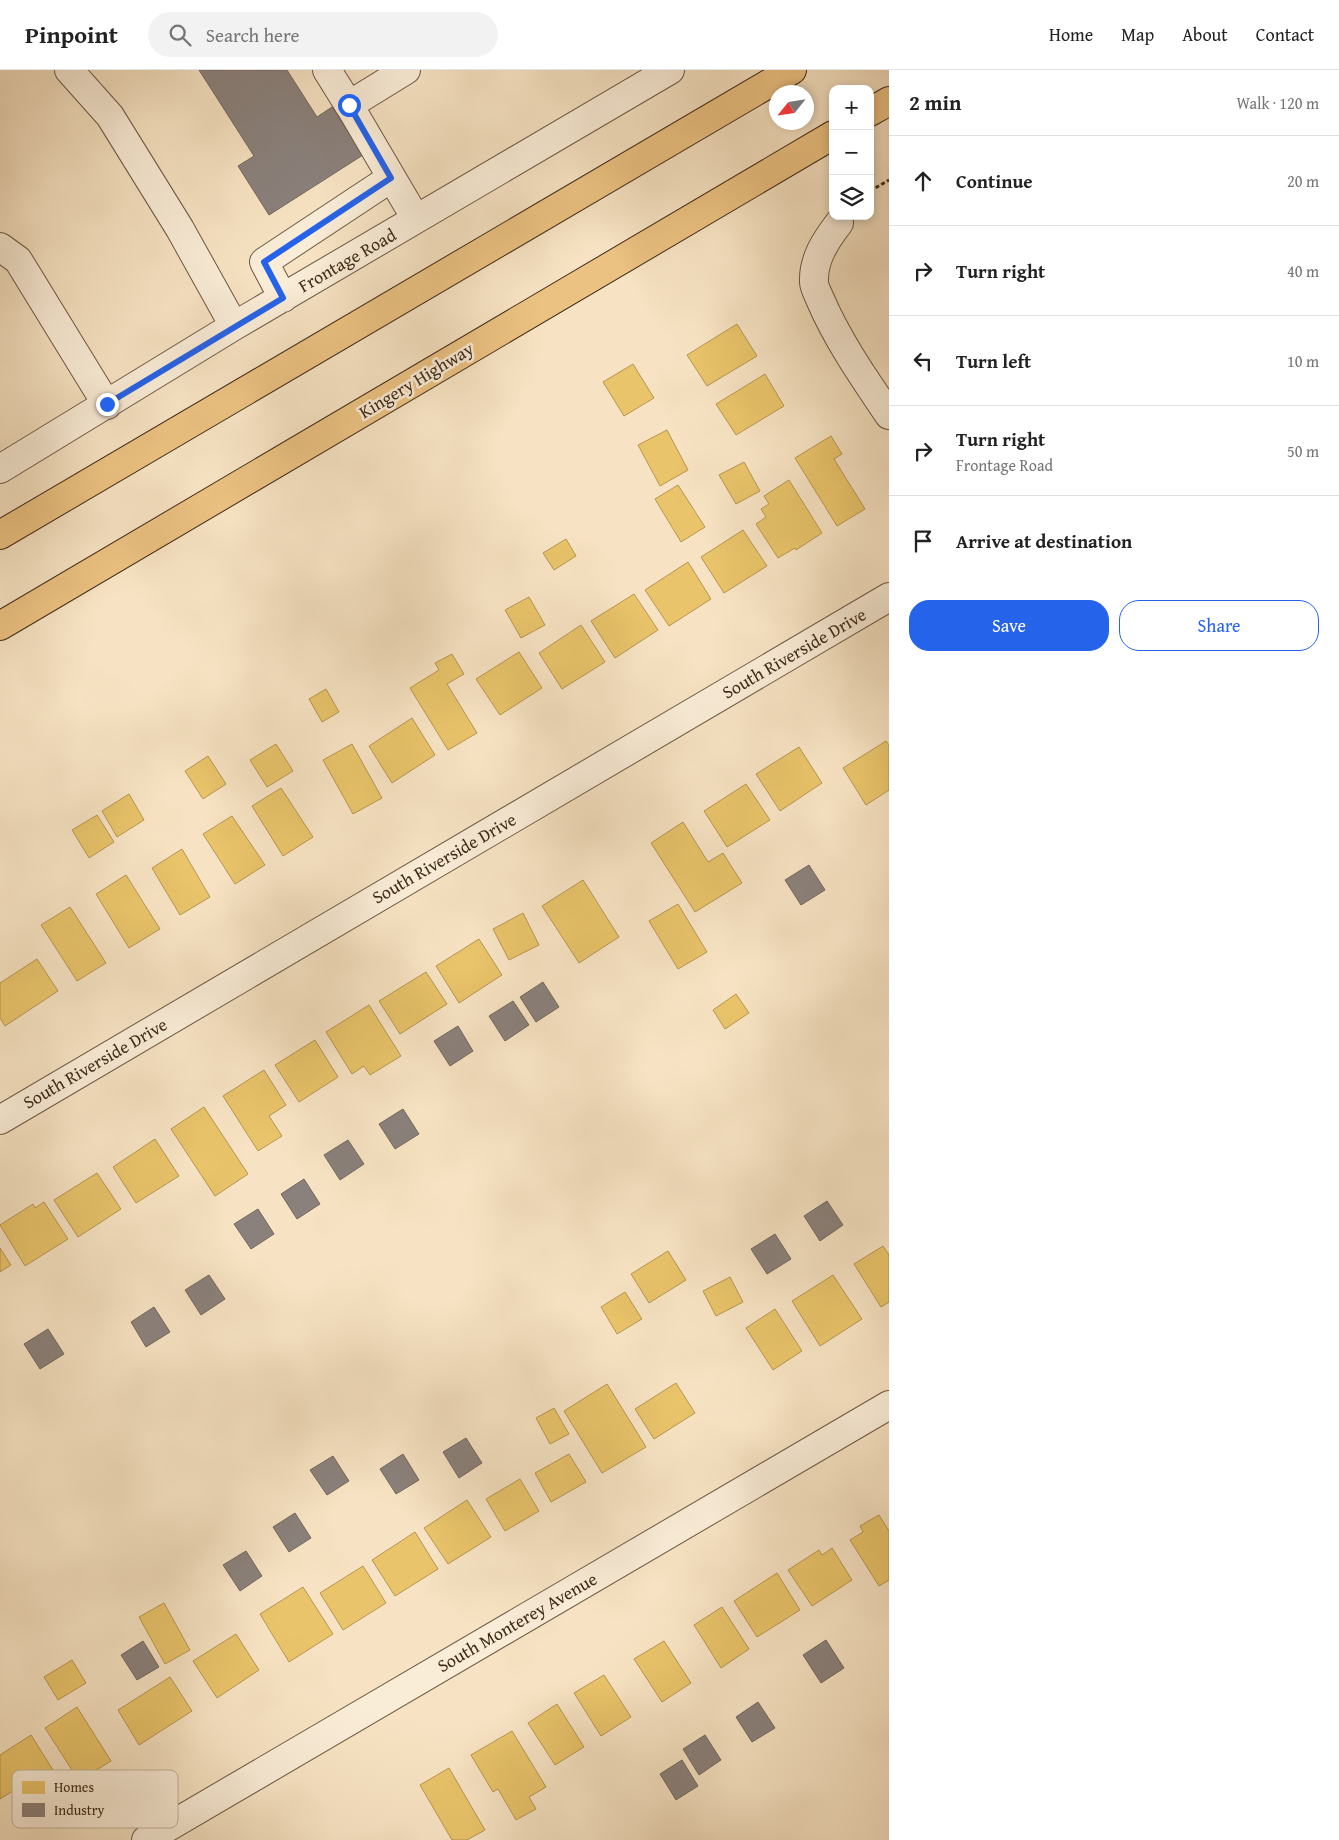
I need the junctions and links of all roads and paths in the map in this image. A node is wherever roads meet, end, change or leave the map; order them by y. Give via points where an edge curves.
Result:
1 (69, 70) edge
2 (328, 70) edge
3 (406, 70) edge
4 (670, 70) edge
5 (792, 70) edge
6 (889, 101) edge
7 (350, 107) junction
8 (874, 110) edge
9 (829, 136) edge
10 (391, 178) junction
11 (889, 180) edge
12 (874, 189) edge
13 (416, 220) junction
14 (839, 223) dead end
15 (0, 247) edge
16 (283, 298) junction
17 (234, 326) junction
18 (107, 404) junction
19 (889, 415) edge
20 (0, 469) edge
21 (0, 535) edge
22 (889, 597) edge
23 (0, 626) edge
24 (0, 1120) edge
25 (889, 1405) edge
26 (178, 1821) edge
27 (166, 1828) edge
28 (146, 1840) edge

1 - 17 street via 110,116 180,229
2 - 7 street
3 - 7 street
4 - 13 street, Frontage Road
5 - 21 highway
6 - 8 highway
7 - 10 street
9 - 23 highway, Kingery Highway
10 - 13 street
10 - 16 street via 264,262
11 - 12 path
13 - 16 street, Frontage Road
14 - 19 street via 816,262 814,283 849,355
15 - 18 street via 18,260
16 - 17 street, Frontage Road
17 - 18 street, Frontage Road
18 - 20 street, Frontage Road
22 - 24 street, South Riverside Drive
25 - 26 street, South Monterey Avenue
27 - 28 street, South Monterey Avenue

